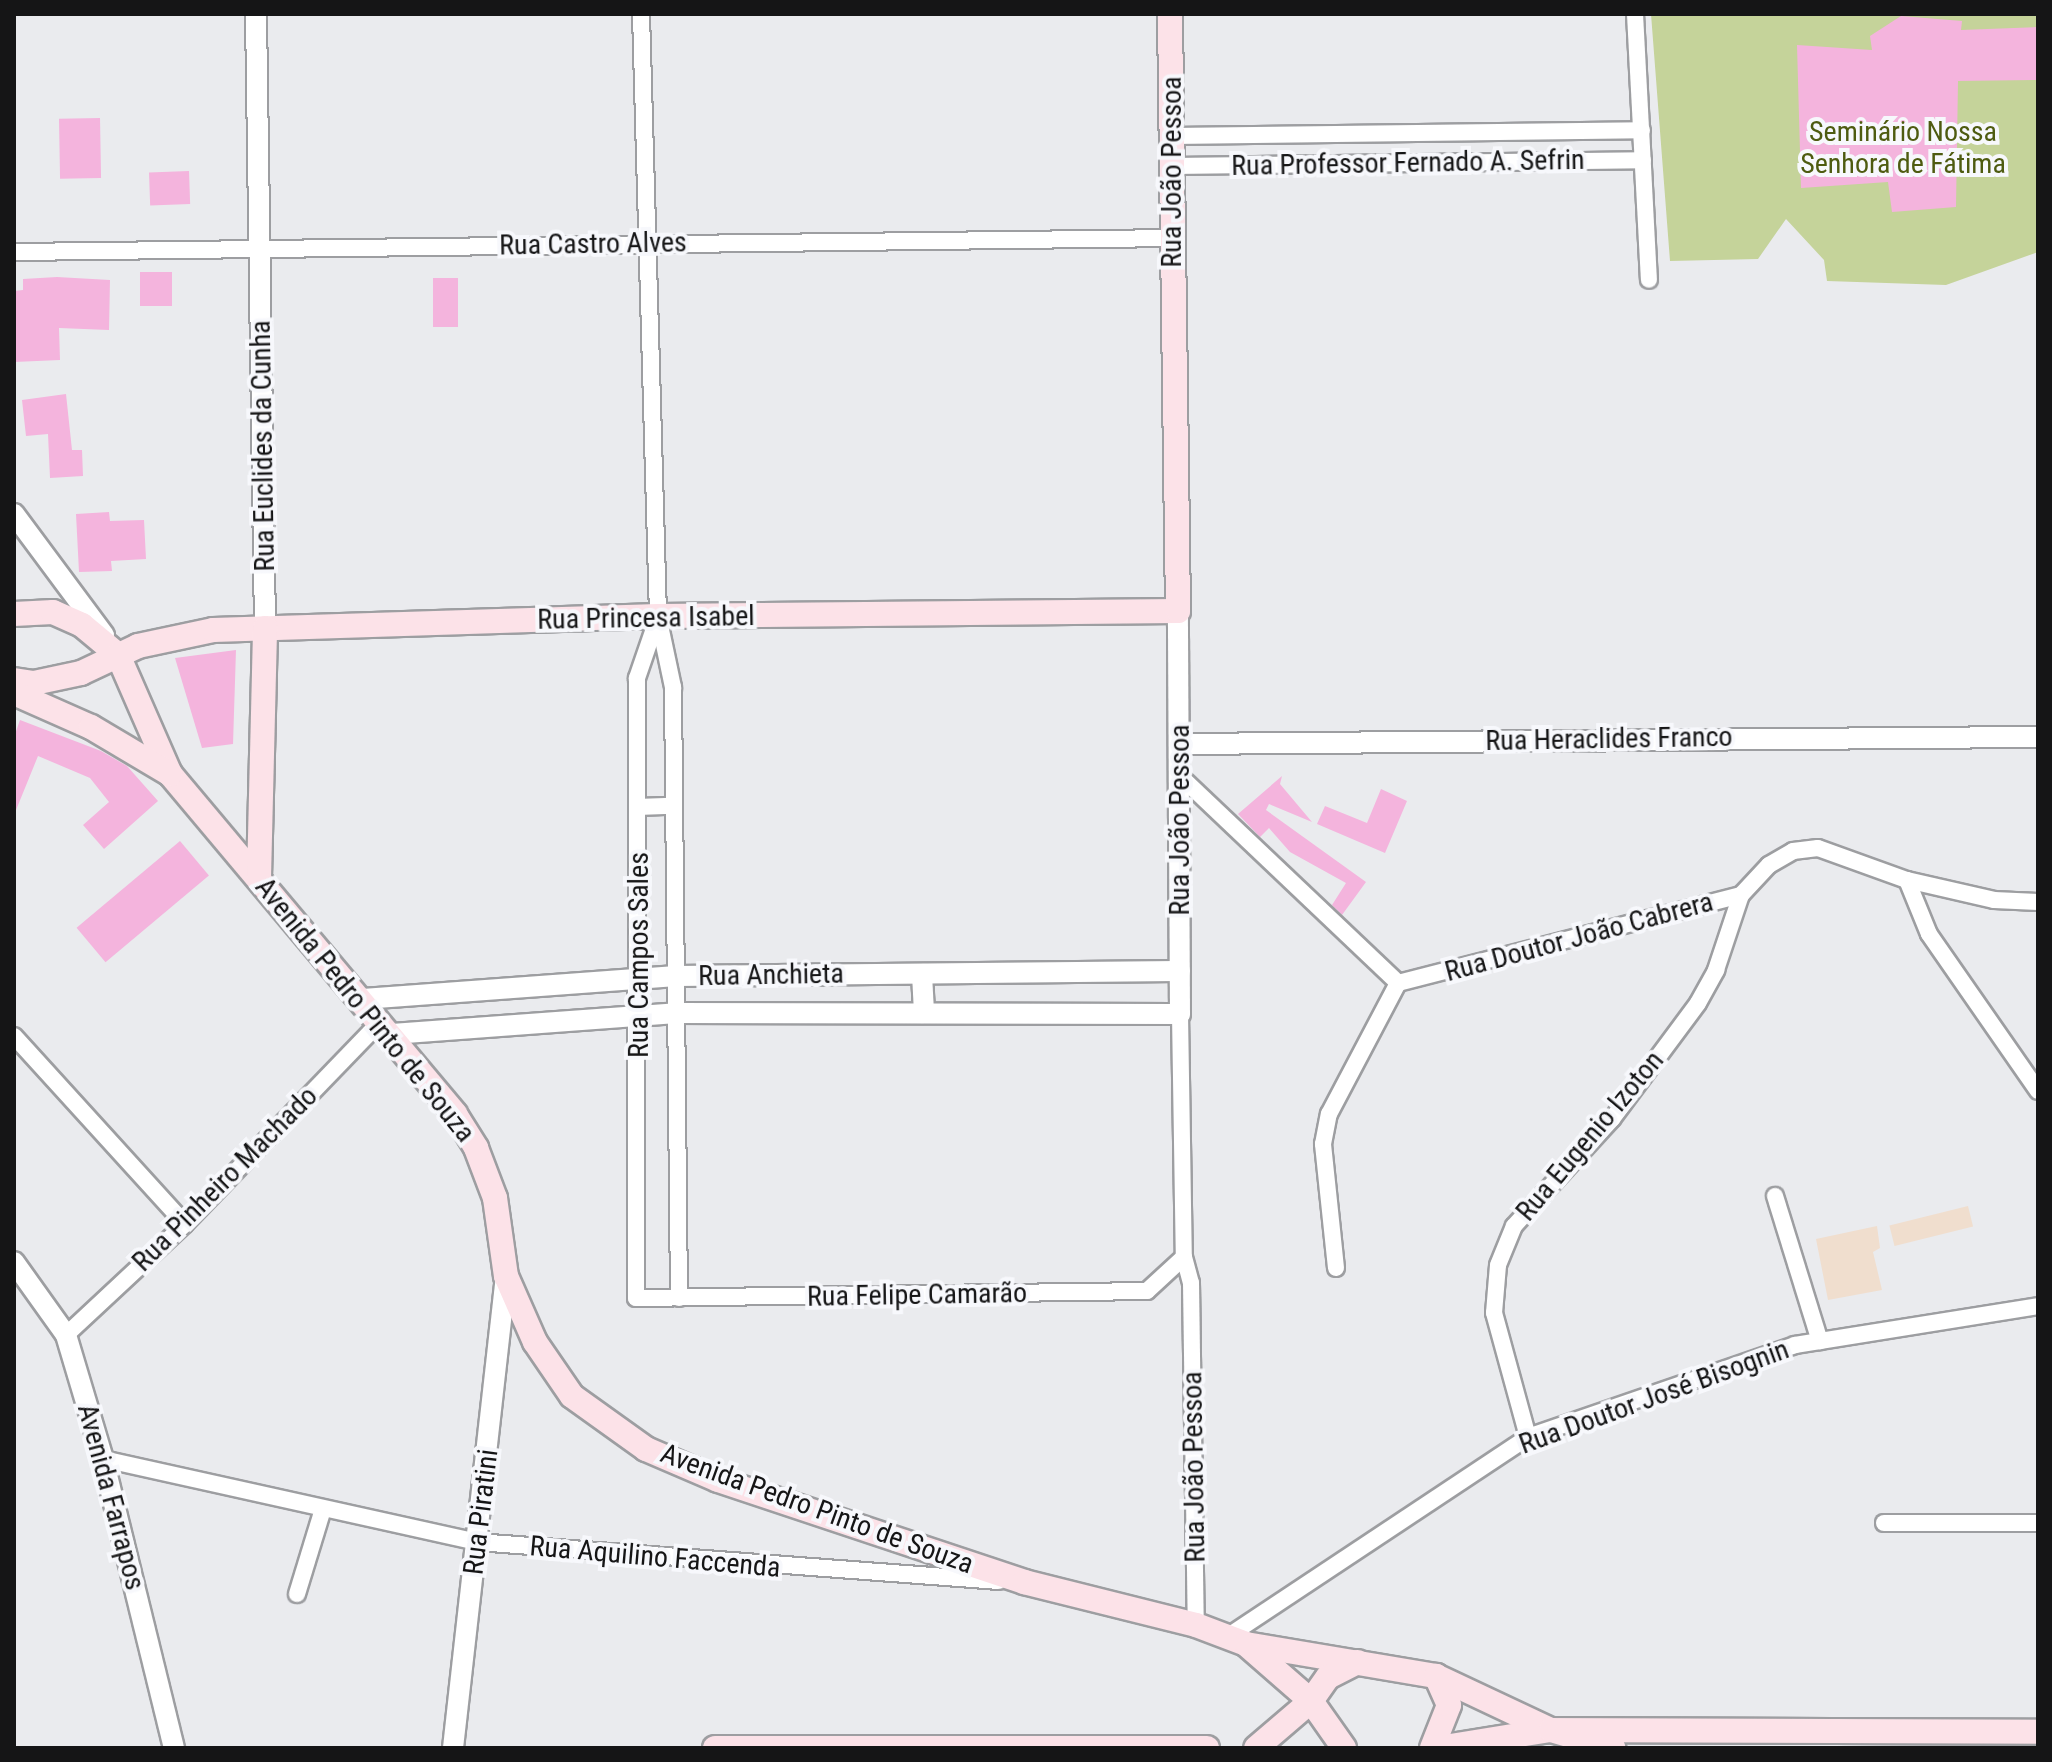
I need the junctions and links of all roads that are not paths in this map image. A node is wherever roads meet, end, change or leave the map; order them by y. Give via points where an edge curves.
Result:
1 (256, 14) edge
2 (641, 14) edge
3 (1170, 14) edge
4 (1635, 14) edge
5 (1642, 130) junction
6 (1172, 136) junction
7 (1643, 160) junction
8 (1172, 166) junction
9 (1171, 238) junction
10 (645, 242) junction
11 (14, 252) edge
12 (261, 252) junction
13 (1649, 280) dead end
14 (14, 514) edge
15 (1178, 611) junction
16 (14, 614) edge
17 (658, 616) junction
18 (265, 628) junction
19 (118, 655) junction
20 (14, 680) edge
21 (14, 693) edge
22 (2038, 737) edge
23 (1179, 744) junction
24 (170, 774) junction
25 (1179, 775) junction
26 (671, 806) junction
27 (638, 807) junction
28 (259, 877) junction
29 (1907, 880) junction
30 (1741, 895) junction
31 (2038, 902) edge
32 (1180, 971) junction
33 (922, 974) junction
34 (676, 976) junction
35 (641, 978) junction
36 (1398, 983) junction
37 (363, 999) junction
38 (676, 1013) junction
39 (924, 1013) junction
40 (1180, 1014) junction
41 (641, 1016) junction
42 (386, 1028) junction
43 (14, 1036) edge
44 (2038, 1091) edge
45 (1775, 1196) dead end
46 (185, 1224) junction
47 (1184, 1257) junction
48 (14, 1262) edge
49 (1336, 1268) dead end
50 (506, 1276) junction
51 (636, 1298) joint
52 (679, 1298) junction
53 (2038, 1306) edge
54 (66, 1335) junction
55 (1820, 1341) junction
56 (1528, 1437) junction
57 (103, 1459) junction
58 (322, 1512) junction
59 (1884, 1523) dead end
60 (2038, 1523) edge
61 (477, 1542) junction
62 (1024, 1582) junction
63 (297, 1594) dead end
64 (1196, 1625) junction
65 (1236, 1641) junction
66 (1357, 1662) junction
67 (1436, 1676) junction
68 (1311, 1701) junction
69 (1551, 1730) junction
70 (2038, 1732) edge
71 (1060, 1746) edge
72 (174, 1748) edge
73 (453, 1748) edge
74 (715, 1748) edge
75 (1207, 1748) edge
76 (1256, 1748) edge
77 (1344, 1748) edge
78 (1432, 1748) edge
79 (1438, 1748) edge
80 (1613, 1748) edge

1 - 12 street, Rua Euclides da Cunha
2 - 10 street, Rua Campos Sales
3 - 6 main road, Rua João Pessoa
4 - 5 street
5 - 6 street, Rua Professor Fernado A. Sefrin
5 - 7 street
6 - 8 main road, Rua João Pessoa
7 - 8 street, Rua Professor Fernado A. Sefrin
7 - 13 street
8 - 9 main road, Rua João Pessoa
9 - 10 street, Rua Castro Alves
9 - 15 main road, Rua João Pessoa
10 - 12 street, Rua Castro Alves
10 - 17 street, Rua Campos Sales
11 - 12 street, Rua Castro Alves
12 - 18 street, Rua Euclides da Cunha
14 - 19 street
15 - 17 main road, Rua Princesa Isabel
15 - 23 street, Rua João Pessoa
16 - 19 main road via 53,612 82,625
17 - 18 main road, Rua Princesa Isabel
17 - 26 street, Rua Campos Sales via 673,687
17 - 27 street, Rua Campos Sales via 637,678
18 - 19 main road, Rua Princesa Isabel via 170,637
18 - 28 main road, Rua Euclides da Cunha
19 - 20 main road, Rua Princesa Isabel via 81,673 34,683
19 - 24 main road, Avenida Pedro Pinto de Souza
21 - 24 main road, Avenida Pedro Pinto de Souza via 91,727
22 - 23 street, Rua Heraclides Franco
23 - 25 street, Rua João Pessoa
24 - 28 main road, Avenida Pedro Pinto de Souza
25 - 32 street, Rua João Pessoa
25 - 36 street
26 - 27 street
26 - 34 street, Rua Campos Sales
27 - 35 street, Rua Campos Sales
28 - 37 main road, Avenida Pedro Pinto de Souza
29 - 30 street, Rua Doutor João Cabrera via 1818,848 1793,851 1769,865
29 - 31 street, Rua Doutor João Cabrera via 1994,900
29 - 44 street via 1929,934
30 - 36 street, Rua Doutor João Cabrera
30 - 56 street, Rua Eugenio Izoton via 1716,970 1698,1003 1612,1119 1514,1226 1498,1265 1494,1313
32 - 33 street, Rua Anchieta
32 - 40 street, Rua João Pessoa
33 - 34 street, Rua Anchieta
33 - 39 street
34 - 35 street, Rua Anchieta
34 - 38 street, Rua Campos Sales
35 - 37 street, Rua Anchieta
35 - 41 street, Rua Campos Sales
36 - 49 street via 1329,1114 1323,1144
37 - 42 main road, Avenida Pedro Pinto de Souza
38 - 39 street, Rua Anchieta
38 - 41 street, Rua Anchieta
38 - 52 street, Rua Campos Sales
39 - 40 street, Rua Anchieta
40 - 47 street, Rua João Pessoa
41 - 42 street, Rua Anchieta
41 - 51 street, Rua Campos Sales
42 - 46 street, Rua Pinheiro Machado
42 - 50 main road, Avenida Pedro Pinto de Souza via 476,1148 495,1198
43 - 46 street
45 - 55 street
46 - 54 street, Rua Pinheiro Machado
47 - 52 street, Rua Felipe Camarão via 1147,1291
47 - 64 street, Rua João Pessoa via 1191,1283
48 - 54 street, Avenida Farrapos
50 - 61 street, Rua Piratini
50 - 62 main road, Avenida Pedro Pinto de Souza via 535,1342 572,1396 646,1449 718,1480
51 - 52 street, Rua Felipe Camarão
53 - 55 street, Rua Doutor José Bisognin
54 - 57 street, Avenida Farrapos
55 - 56 street, Rua Doutor José Bisognin
56 - 65 street, Rua Doutor José Bisognin
57 - 58 street, Rua Aquilino Faccenda
57 - 72 street, Avenida Farrapos
58 - 61 street, Rua Aquilino Faccenda
58 - 63 street
59 - 60 street
61 - 62 street, Rua Aquilino Faccenda
61 - 73 street, Rua Piratini
62 - 64 main road, Avenida Pedro Pinto de Souza
64 - 65 main road, Avenida Pedro Pinto de Souza
65 - 66 main road, Avenida Pedro Pinto de Souza
65 - 68 main road, Avenida Pedro Pinto de Souza
66 - 67 main road, Avenida Pedro Pinto de Souza
66 - 68 main road via 1328,1677
67 - 69 main road, Avenida Pedro Pinto de Souza
67 - 78 main road via 1449,1705
68 - 76 main road
68 - 77 main road, Avenida Pedro Pinto de Souza
69 - 70 main road
69 - 79 main road
69 - 80 main road, Avenida Pedro Pinto de Souza
71 - 74 main road
71 - 75 main road

